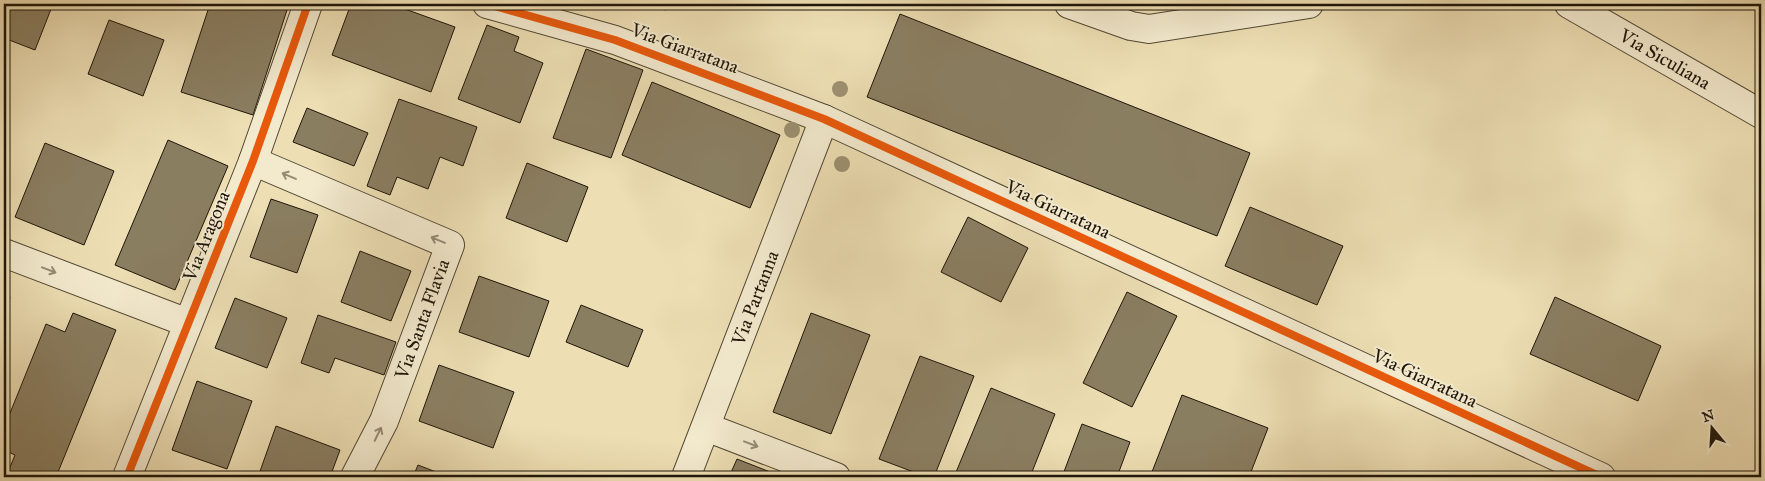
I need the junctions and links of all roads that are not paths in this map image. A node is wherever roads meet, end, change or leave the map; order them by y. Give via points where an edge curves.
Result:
1 (308, 4) edge
2 (487, 4) edge
3 (1069, 4) edge
4 (1309, 4) edge
5 (1569, 4) edge
6 (1761, 114) edge
7 (824, 119) junction
8 (254, 161) junction
9 (4, 253) edge
10 (188, 323) junction
11 (706, 427) junction
12 (127, 477) edge
13 (355, 477) edge
14 (686, 477) edge
15 (836, 477) edge
16 (1601, 477) edge

1 - 8 street, Via Aragona
2 - 7 street, Via Giarratana via 615,40
3 - 4 street via 1131,26 1149,29
5 - 6 street, Via Siculiana
7 - 11 street, Via Partanna
7 - 16 street, Via Giarratana
8 - 10 street, Via Aragona
13 -> 8 street, Via Santa Flavia via 384,421 450,245
9 -> 10 street
10 - 12 street, Via Aragona
11 - 14 street, Via Partanna
11 -> 15 street

